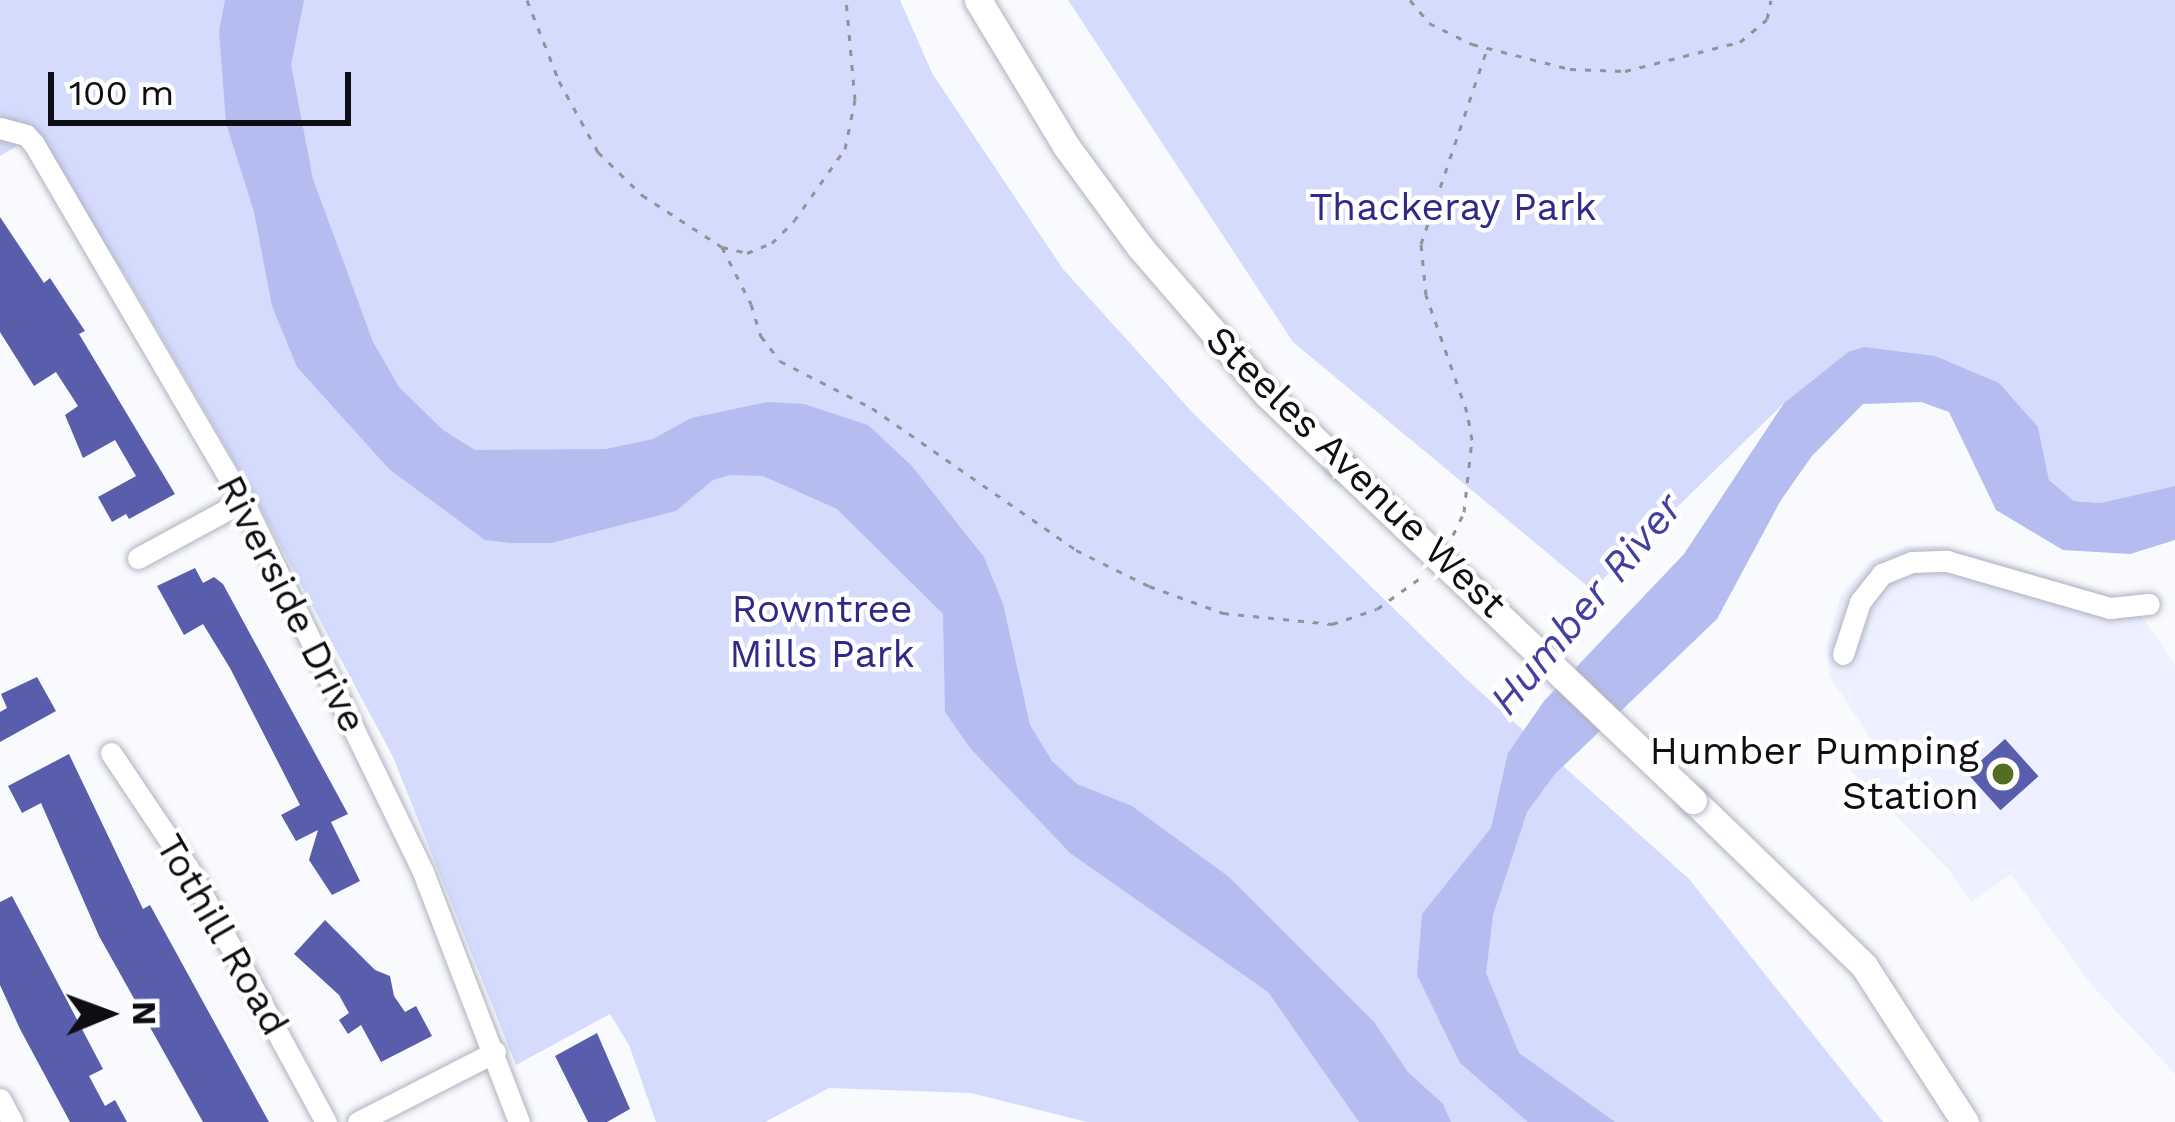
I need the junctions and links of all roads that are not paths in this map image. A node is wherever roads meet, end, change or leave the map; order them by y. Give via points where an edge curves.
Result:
1 (979, 0) edge
2 (0, 128) edge
3 (243, 501) junction
4 (138, 557) dead end
5 (2149, 604) dead end
6 (1843, 654) dead end
7 (112, 753) dead end
8 (495, 1052) junction
9 (0, 1099) edge
10 (12, 1122) edge
11 (326, 1122) edge
12 (358, 1122) edge
13 (519, 1122) edge
14 (1965, 1122) edge

1 - 14 main road, Steeles Avenue West, bridge via 1066,146 1140,247 1267,394 1864,966
2 - 3 street, Riverside Drive via 34,144
3 - 4 street
3 - 8 street, Riverside Drive via 424,872
5 - 6 street via 2110,608 1947,560 1912,562 1882,574 1860,602
7 - 11 street, Tothill Road via 188,868
8 - 12 street
8 - 13 street, Riverside Drive
9 - 10 street

